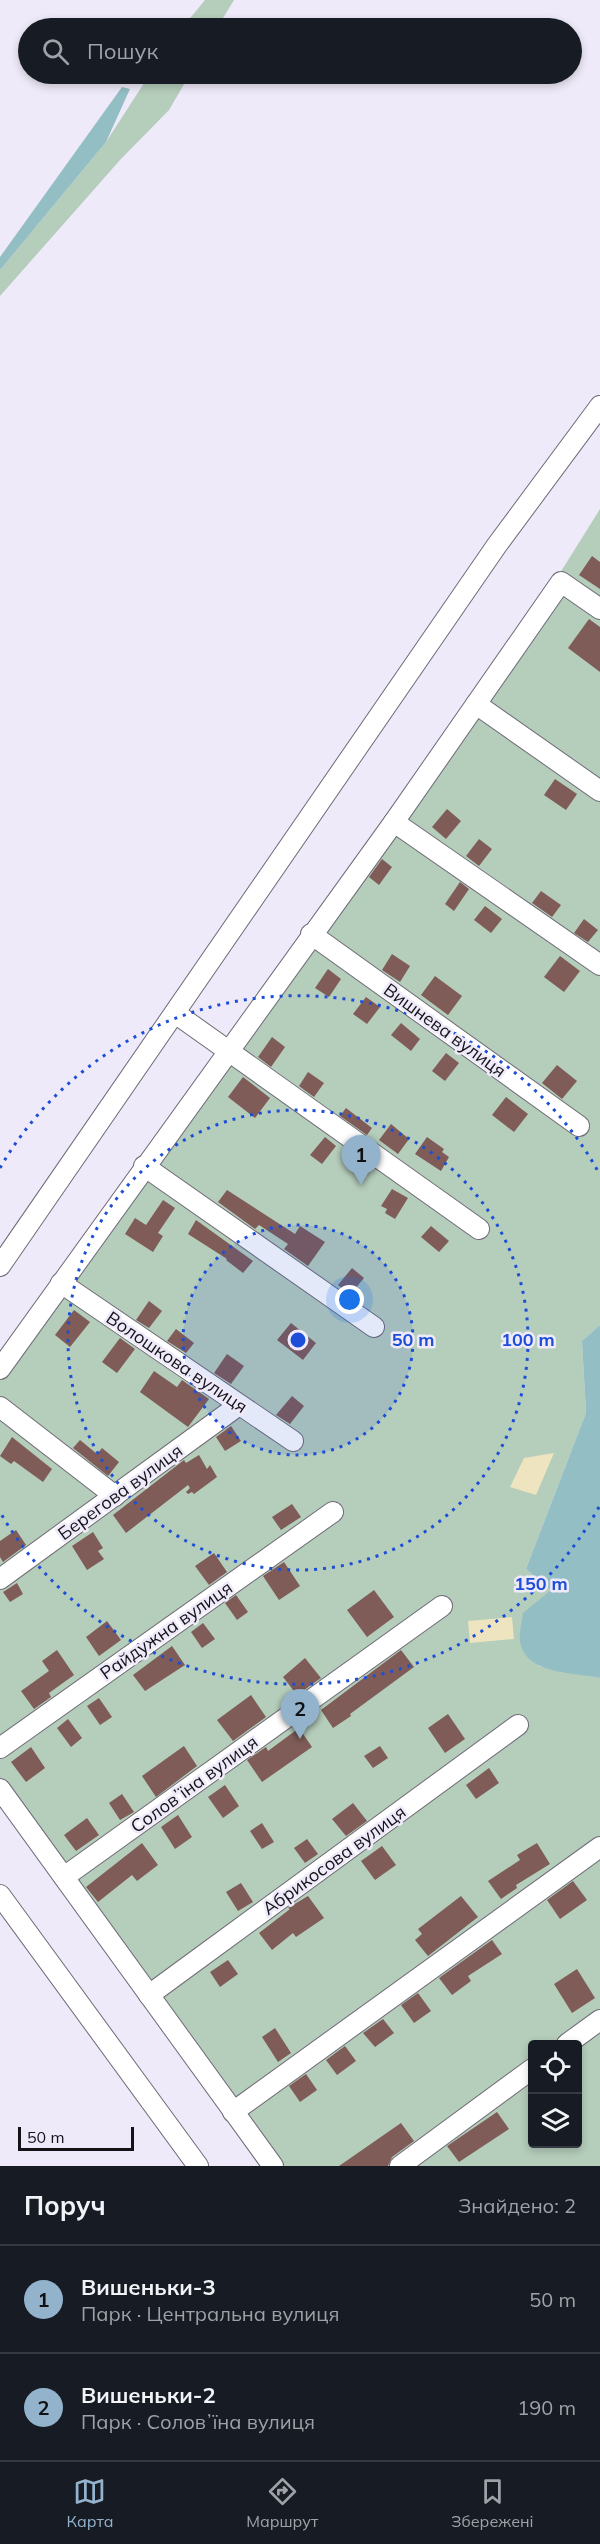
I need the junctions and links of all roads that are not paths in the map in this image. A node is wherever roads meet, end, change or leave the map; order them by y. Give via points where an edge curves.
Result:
1 (596, 418) edge
2 (600, 609) edge
3 (476, 704) junction
4 (600, 791) edge
5 (394, 822) junction
6 (311, 934) junction
7 (600, 965) edge
8 (175, 1013) junction
9 (229, 1050) junction
10 (579, 1126) dead end
11 (144, 1166) junction
12 (479, 1229) dead end
13 (0, 1266) edge
14 (61, 1283) junction
15 (374, 1327) dead end
16 (0, 1369) edge
17 (239, 1404) junction
18 (0, 1407) edge
19 (293, 1441) dead end
20 (115, 1496) junction
21 (333, 1512) dead end
22 (0, 1579) edge
23 (442, 1606) dead end
24 (518, 1725) dead end
25 (0, 1748) edge
26 (0, 1789) edge
27 (600, 1847) edge
28 (64, 1877) junction
29 (0, 1895) edge
30 (149, 1995) junction
31 (600, 2020) edge
32 (572, 2040) edge
33 (528, 2072) edge
34 (233, 2112) junction
35 (198, 2166) edge
36 (273, 2166) edge
37 (400, 2166) edge

1 - 8 street via 497,545
2 - 3 street via 561,582
3 - 4 street
3 - 5 street
5 - 6 street
5 - 7 street
6 - 9 street
6 - 10 street, Вишнева вулиця
8 - 9 street
8 - 13 street
9 - 11 street
9 - 12 street
11 - 14 street
11 - 15 street
14 - 16 street
14 - 17 street, Волошкова вулиця
17 - 19 street, Волошкова вулиця
17 - 20 street, Берегова вулиця
18 - 20 street
20 - 22 street, Берегова вулиця
21 - 25 street, Райдужна вулиця
23 - 28 street, Соловʼїна вулиця
24 - 30 street, Абрикосова вулиця
26 - 28 street
27 - 34 street
28 - 30 street
29 - 35 street
30 - 34 street
31 - 32 street
33 - 37 street
34 - 36 street

